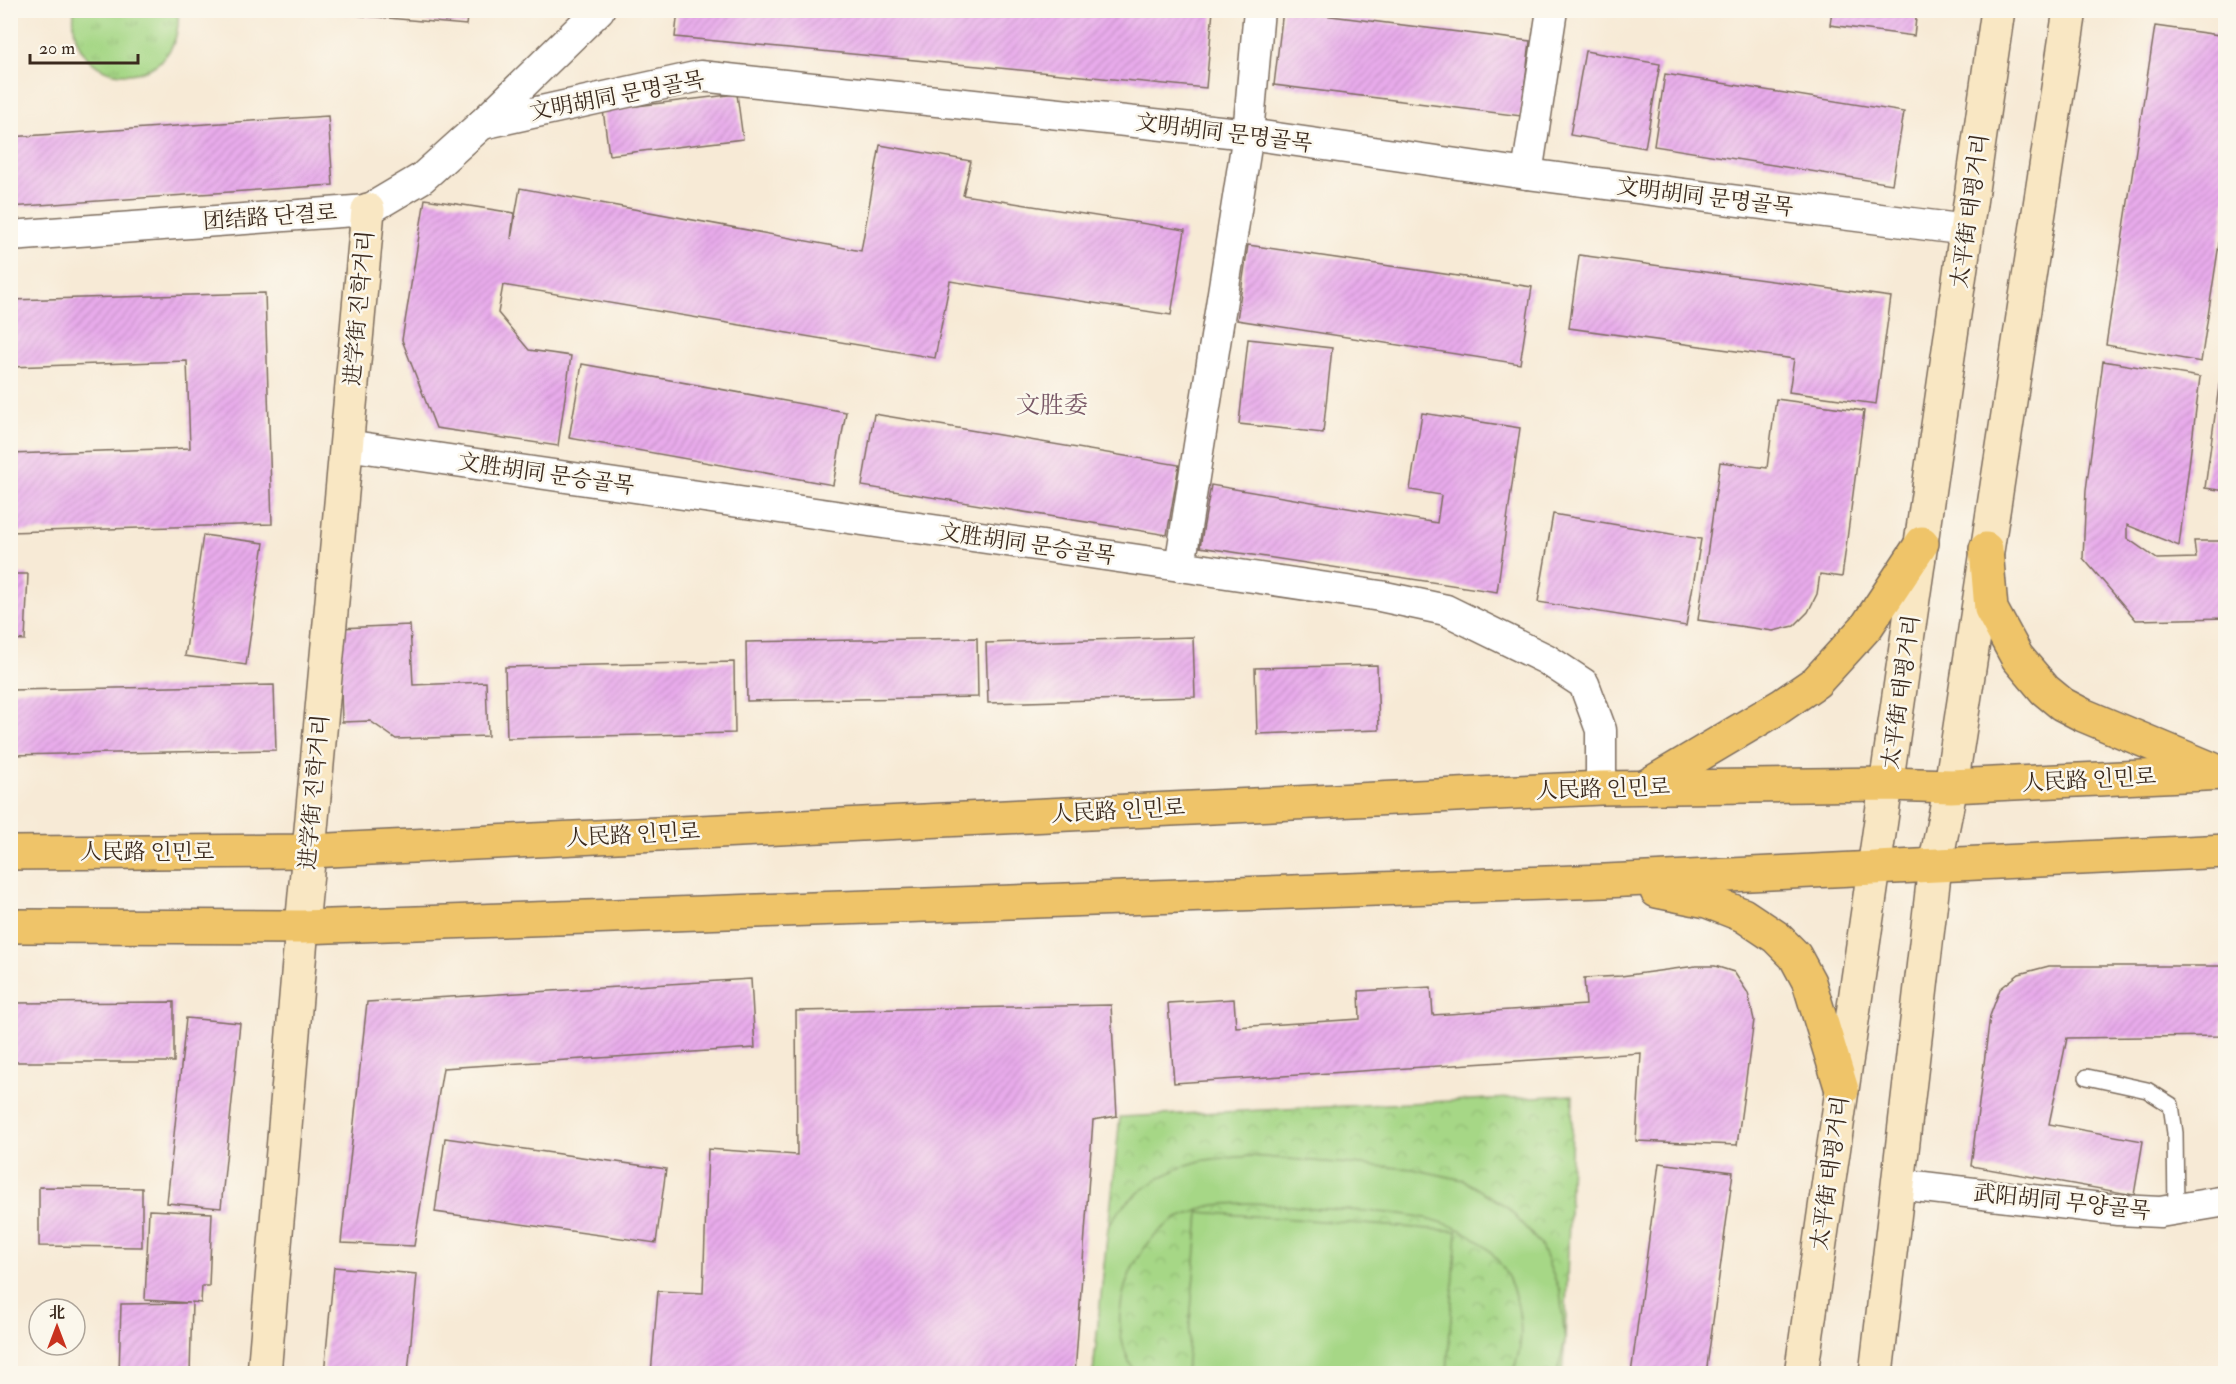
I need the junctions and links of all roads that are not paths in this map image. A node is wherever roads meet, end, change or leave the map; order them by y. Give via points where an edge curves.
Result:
1 (599, 10) edge
2 (1259, 10) edge
3 (1552, 10) edge
4 (1998, 10) edge
5 (2070, 10) edge
6 (482, 124) junction
7 (1248, 134) junction
8 (1527, 174) junction
9 (368, 210) junction
10 (1967, 230) junction
11 (10, 236) edge
12 (346, 445) junction
13 (1922, 543) junction
14 (1986, 549) junction
15 (1180, 566) junction
16 (2224, 773) edge
17 (1887, 784) junction
18 (1951, 786) junction
19 (1645, 787) junction
20 (1601, 788) junction
21 (309, 851) junction
22 (2226, 851) edge
23 (10, 853) edge
24 (1935, 866) junction
25 (1875, 867) junction
26 (1605, 881) junction
27 (10, 926) edge
28 (302, 927) junction
29 (2087, 1077) dead end
30 (1842, 1090) junction
31 (1898, 1184) junction
32 (2226, 1201) edge
33 (2175, 1210) junction
34 (264, 1374) edge
35 (1801, 1374) edge
36 (1876, 1374) edge

1 - 6 street, 团结路 단결로
2 - 7 street
3 - 8 street
4 - 10 main road, 太平街 태평거리
5 - 14 main road
6 - 7 street, 文明胡同 문명골목 via 700,76
6 - 9 street, 团结路 단결로 via 422,178
7 - 8 street, 文明胡同 문명골목
7 - 15 street
8 - 10 street, 文明胡同 문명골목
9 - 11 street, 团结路 단결로
9 - 12 main road, 进学街 진학거리
10 - 13 main road, 太平街 태평거리
12 - 15 street, 文胜胡同 문승골목
12 - 21 main road, 进学街 진학거리
13 - 17 main road, 太平街 태평거리
13 - 19 main road via 1867,626 1816,682
14 - 16 main road via 1991,609 2017,657 2045,690 2083,715
14 - 18 main road
15 - 20 street, 文胜胡同 문승골목 via 1380,596 1446,610 1546,659 1584,684 1600,729
16 - 18 main road, 人民路 인민로
17 - 18 main road, 人民路 인민로
17 - 19 main road, 人民路 인민로
17 - 25 main road, 太平街 태평거리
18 - 24 main road
19 - 20 main road, 人民路 인민로
20 - 21 main road, 人民路 인민로
21 - 23 main road, 人民路 인민로
21 - 28 main road, 进学街 진학거리
22 - 24 main road
24 - 25 main road
24 - 31 main road
25 - 26 main road
25 - 30 main road, 太平街 태평거리
26 - 28 main road
26 - 30 main road via 1707,901 1743,915 1776,938 1795,956 1809,982
27 - 28 main road
28 - 34 main road, 进学街 진학거리
29 - 33 lane via 2147,1090 2171,1105
30 - 35 main road, 太平街 태평거리
31 - 33 street, 武阳胡同 무양골목 via 2118,1210
31 - 36 main road
32 - 33 street, 武阳胡同 무양골목

